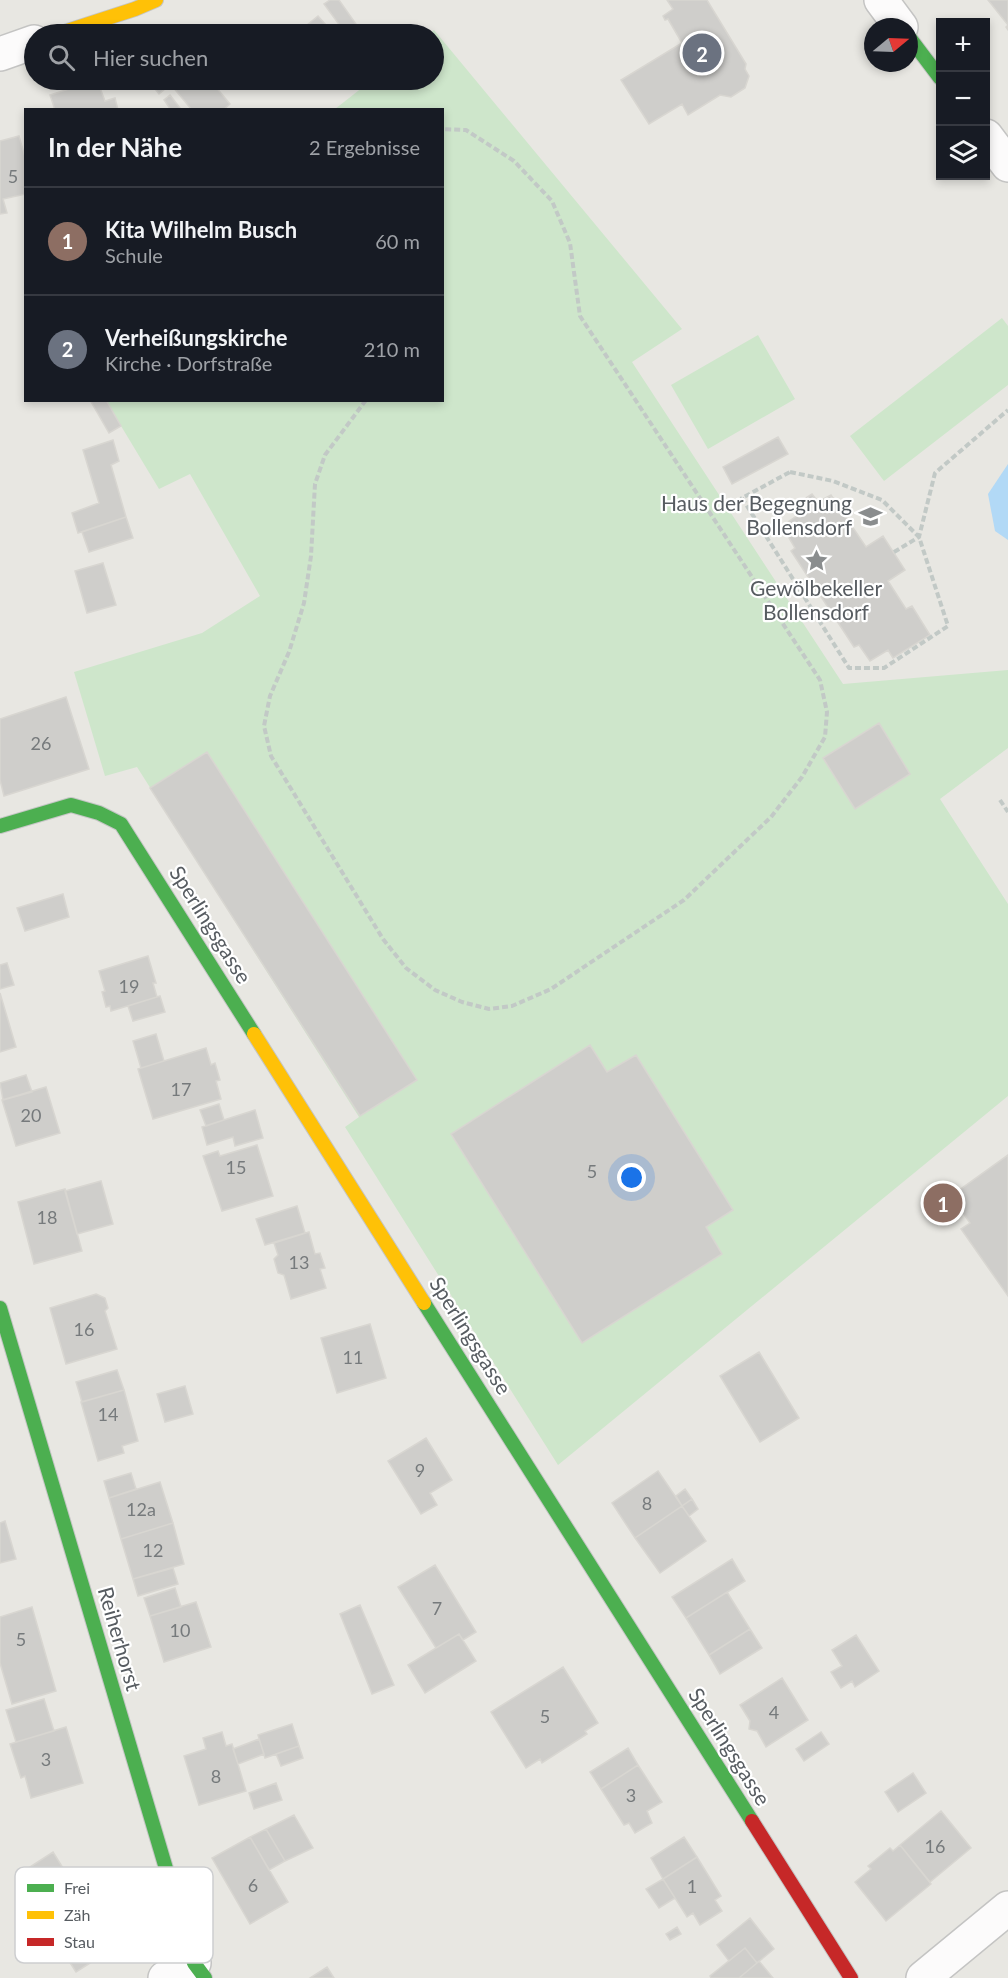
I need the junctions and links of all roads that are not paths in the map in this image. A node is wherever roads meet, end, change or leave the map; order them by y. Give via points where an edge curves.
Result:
1 (156, 0) edge
2 (881, 0) edge
3 (895, 18) edge
4 (89, 24) edge
5 (24, 46) edge
6 (918, 49) edge
7 (0, 54) edge
8 (936, 73) edge
9 (990, 141) edge
10 (1008, 165) edge
11 (0, 826) edge
12 (0, 1308) edge
13 (168, 1867) edge
14 (1008, 1908) edge
15 (199, 1970) edge
16 (165, 1978) edge
17 (851, 1978) edge
18 (923, 1978) edge

1 - 4 street
2 - 3 street
5 - 7 street
6 - 8 street
9 - 10 street
11 - 17 street, Sperlingsgasse via 71,805 120,824
12 - 13 street, Reiherhorst
14 - 18 street
15 - 16 street

